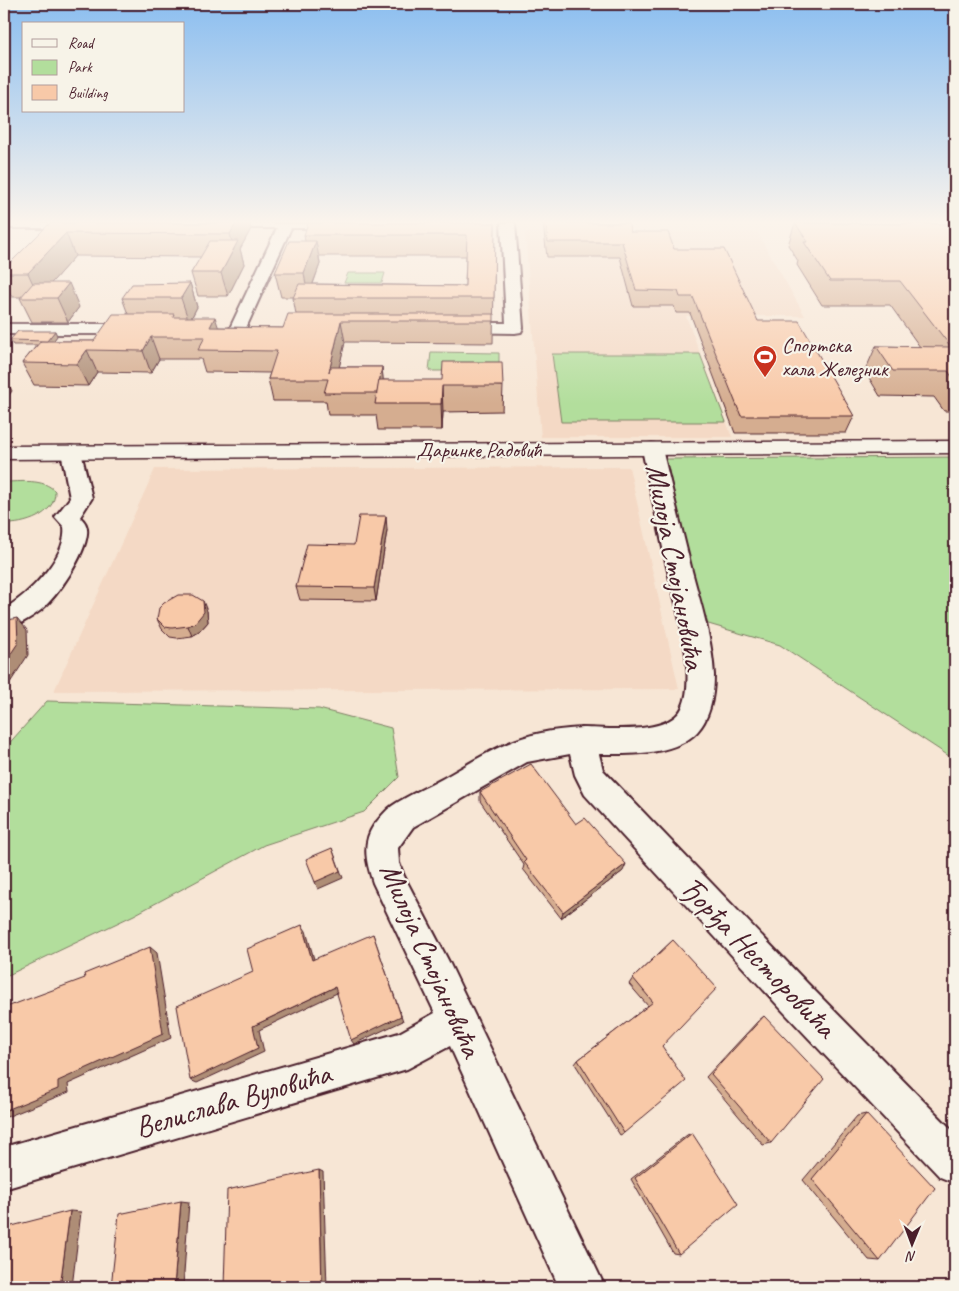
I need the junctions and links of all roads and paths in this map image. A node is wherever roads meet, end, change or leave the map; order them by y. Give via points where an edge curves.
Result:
1 (259, 283) edge
2 (512, 283) edge
3 (219, 328) edge
4 (238, 328) junction
5 (258, 328) edge
6 (446, 328) edge
7 (4, 329) edge
8 (153, 329) edge
9 (955, 447) edge
10 (652, 449) junction
11 (70, 452) junction
12 (4, 453) edge
13 (4, 620) edge
14 (583, 741) junction
15 (457, 1021) junction
16 (955, 1162) edge
17 (4, 1168) edge
18 (582, 1287) edge

1 - 4 street
2 - 6 street via 515,328
3 - 4 street
4 - 5 street
7 - 8 street
9 - 10 street, Даринке Радовић
10 - 11 street, Даринке Радовић
10 - 14 street, Милоја Стојановића via 696,640 700,691 697,707 682,727 654,739
11 - 12 street, Даринке Радовић
11 - 13 street via 81,498 66,517 74,524 74,542 51,583 34,602
14 - 15 street, Милоја Стојановића via 535,746 503,758 402,817 385,837 382,848 386,872
14 - 16 street, Ђорђа Несторовића via 585,763 596,786
15 - 17 street, Велислава Вуловића via 407,1050
15 - 18 street, Милоја Стојановића

